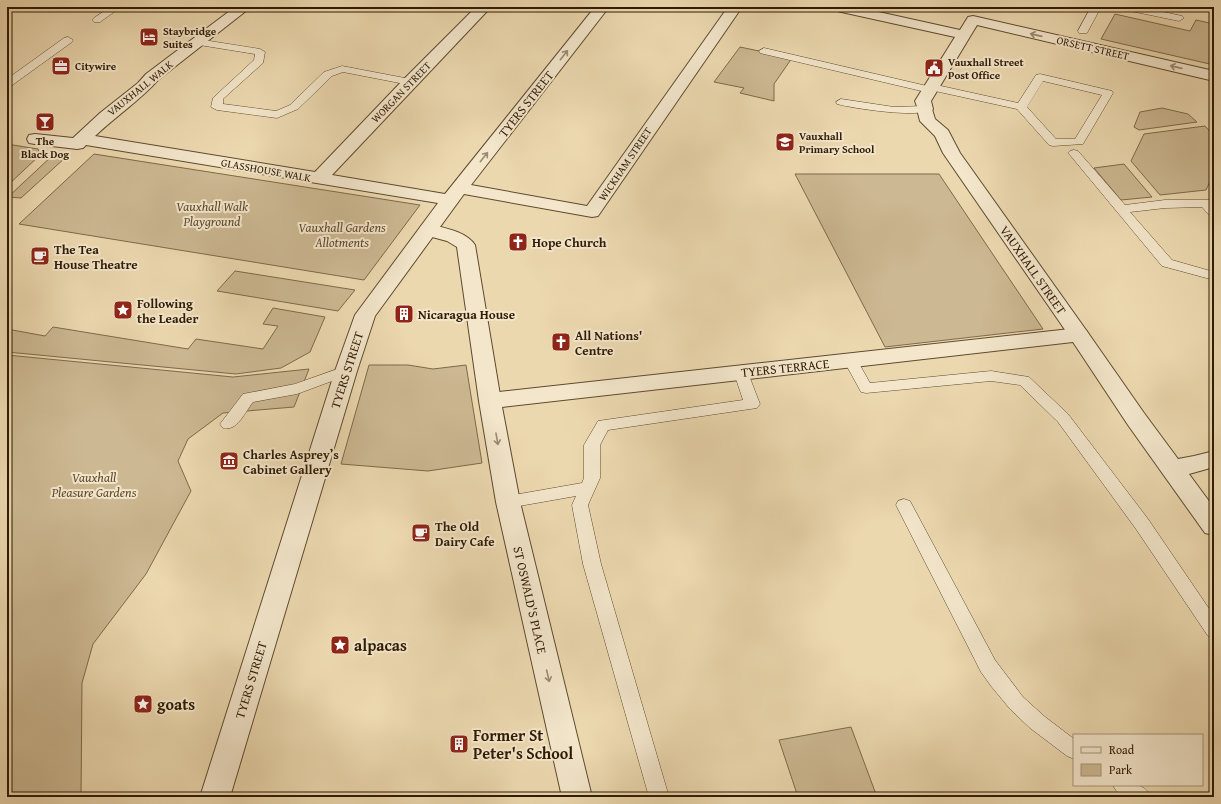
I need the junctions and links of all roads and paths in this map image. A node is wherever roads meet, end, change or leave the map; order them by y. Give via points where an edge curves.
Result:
1 (116, 7) edge
2 (244, 7) edge
3 (484, 7) edge
4 (602, 7) edge
5 (735, 7) edge
6 (837, 7) edge
7 (981, 7) edge
8 (1096, 7) edge
9 (1126, 7) edge
10 (1179, 18) dead end
11 (97, 20) dead end
12 (973, 20) junction
13 (1083, 31) dead end
14 (964, 35) junction
15 (68, 40) dead end
16 (197, 42) junction
17 (764, 51) dead end
18 (1214, 76) edge
19 (410, 82) junction
20 (7, 84) edge
21 (931, 88) junction
22 (841, 102) dead end
23 (1022, 107) junction
24 (925, 109) junction
25 (35, 138) dead end
26 (80, 142) junction
27 (1074, 153) dead end
28 (319, 179) junction
29 (455, 194) junction
30 (1122, 209) junction
31 (1214, 213) edge
32 (428, 230) junction
33 (1214, 276) edge
34 (1079, 336) junction
35 (851, 361) junction
36 (346, 371) junction
37 (741, 373) junction
38 (490, 401) junction
39 (228, 424) dead end
40 (1214, 459) edge
41 (1172, 468) junction
42 (587, 488) junction
43 (508, 502) junction
44 (904, 505) dead end
45 (1214, 526) edge
46 (1214, 632) edge
47 (1073, 749) edge
48 (1124, 786) edge
49 (215, 797) edge
50 (577, 797) edge
51 (659, 797) edge
52 (1141, 797) edge

1 - 11 lane
2 - 16 street, VAUXHALL WALK
3 - 19 street, WORGAN STREET
29 -> 4 street, TYERS STREET
5 - 29 street, WICKHAM STREET via 592,212
6 - 14 street
7 - 12 street
8 - 13 lane
9 - 10 lane
12 - 14 street
18 -> 12 street, ORSETT STREET
14 - 21 street
15 - 20 lane
16 - 19 lane via 260,52 259,61 218,98 217,107 277,115 294,107 328,74 342,69
16 - 26 street, VAUXHALL WALK via 106,116
17 - 21 lane
19 - 28 street, WORGAN STREET
21 - 23 lane
21 - 24 street via 923,102
22 - 24 lane via 894,110
23 - 23 lane via 1040,77 1108,93 1079,142 1053,143
24 - 34 street, VAUXHALL STREET via 930,124 941,131 956,159
25 - 26 street, GLASSHOUSE WALK
26 - 28 street, GLASSHOUSE WALK
27 - 30 lane
28 - 29 street, GLASSHOUSE WALK
29 - 32 street, TYERS STREET
30 - 31 lane via 1205,203
30 - 33 lane via 1167,263
32 - 36 street, TYERS STREET via 365,316
32 - 38 street, ST OSWALD'S PLACE via 454,237 466,245
34 - 35 street, TYERS TERRACE
34 - 41 street, VAUXHALL STREET
35 - 37 street, TYERS TERRACE
35 - 46 lane via 866,388 991,376 1024,381 1063,418 1142,524
36 - 39 lane via 297,389 248,398
36 - 49 street, TYERS STREET
37 - 38 street, TYERS TERRACE
37 - 42 lane via 752,404 603,425 592,445 592,478
38 -> 43 street, ST OSWALD'S PLACE
40 - 41 street
41 - 45 street, VAUXHALL STREET
42 - 43 lane
42 - 51 lane via 580,505 592,564
43 -> 50 street, ST OSWALD'S PLACE
44 - 47 lane via 1000,685 1024,712
48 - 52 lane

